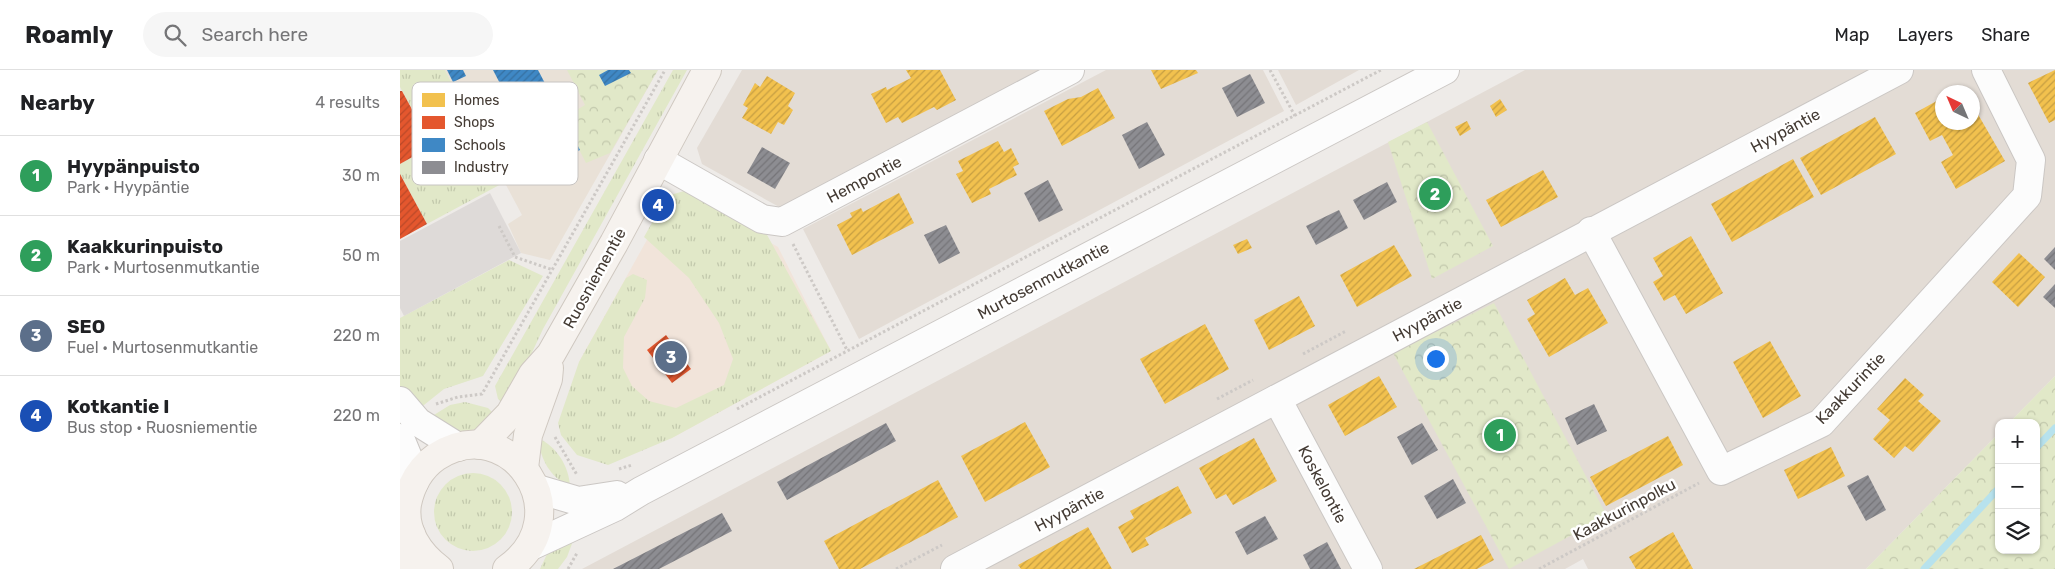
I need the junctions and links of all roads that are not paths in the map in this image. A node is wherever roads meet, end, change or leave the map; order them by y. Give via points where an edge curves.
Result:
1 (707, 70) edge
2 (1070, 70) edge
3 (1444, 70) edge
4 (1899, 70) edge
5 (1986, 70) edge
6 (658, 160) junction
7 (1591, 231) junction
8 (551, 354) junction
9 (1277, 399) junction
10 (400, 401) edge
11 (409, 430) edge
12 (469, 446) junction
13 (530, 479) junction
14 (414, 483) junction
15 (641, 491) junction
16 (411, 534) junction
17 (519, 561) edge
18 (405, 569) edge
19 (439, 569) edge
20 (955, 569) edge
21 (1368, 569) edge

1 - 6 main road, Ruosniementie
2 - 6 street, Hempontie via 782,222 762,219
3 - 15 street, Murtosenmutkantie
4 - 7 street, Hyypäntie
5 - 7 street, Kaakkurintie via 2031,160 2027,196 1821,423 1721,471
6 - 8 main road, Ruosniementie
7 - 9 street, Hyypäntie
8 - 12 main road, Ruosniementie via 533,374 510,414
8 - 13 main road, Ruosniementie via 548,379 528,435
9 - 20 street, Hyypäntie
9 - 21 street, Koskelontie
10 - 11 street
11 - 12 street
11 - 14 street via 409,460
12 - 13 main road via 498,450 511,456
12 - 14 main road via 445,452 429,462
13 - 15 street, Murtosenmutkantie via 578,501
13 - 17 main road, Ruosniementie via 539,520
14 - 16 main road via 407,508
15 - 17 street, Murtosenmutkantie
16 - 18 main road
16 - 19 main road via 422,554

